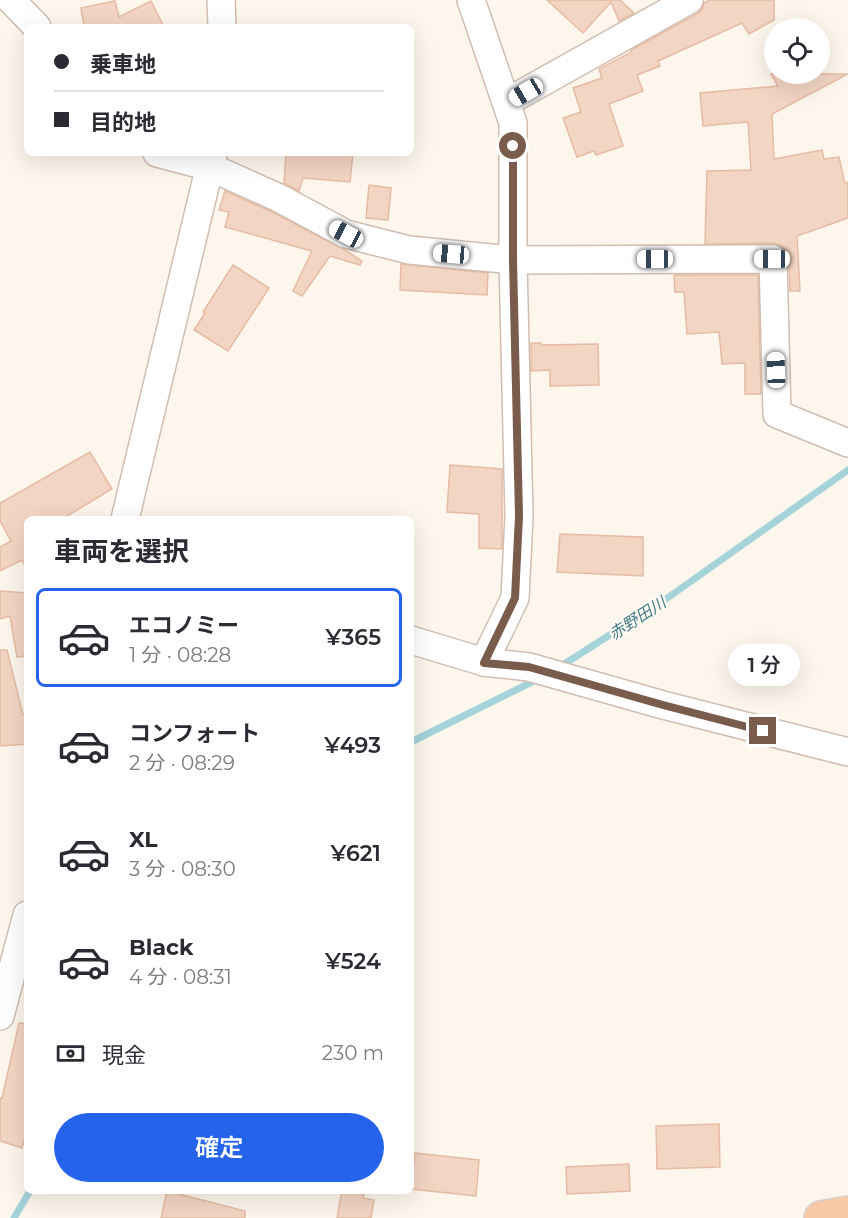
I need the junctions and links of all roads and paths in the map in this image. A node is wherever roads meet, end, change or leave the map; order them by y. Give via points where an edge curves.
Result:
1 (11, 0) edge
2 (220, 0) edge
3 (471, 0) edge
4 (689, 0) edge
5 (34, 24) edge
6 (222, 24) edge
7 (507, 102) junction
8 (180, 156) edge
9 (211, 160) edge
10 (513, 260) junction
11 (847, 442) edge
12 (126, 516) edge
13 (414, 641) edge
14 (484, 663) junction
15 (848, 752) edge
16 (24, 926) edge
17 (0, 1016) edge
18 (848, 1213) edge
19 (821, 1218) edge

1 - 5 street
2 - 6 street
3 - 7 street
4 - 7 street
7 - 10 street via 513,123
8 - 9 street
9 - 10 street via 346,234 409,250
9 - 12 street
10 - 11 street via 772,259 777,414
10 - 14 street via 519,516 515,598
13 - 14 street
14 - 15 street via 529,667
16 - 17 street
18 - 19 highway

